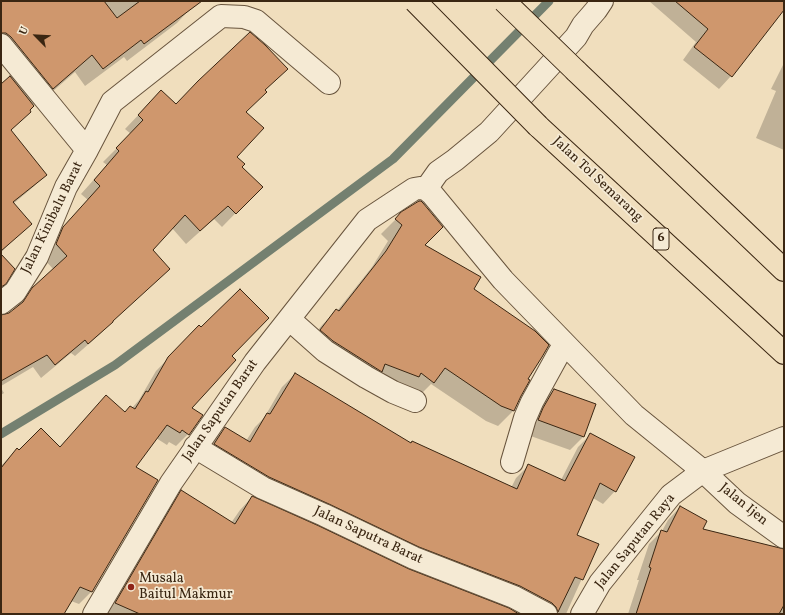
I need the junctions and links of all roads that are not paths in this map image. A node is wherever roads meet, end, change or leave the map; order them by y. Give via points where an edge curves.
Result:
1 (415, 1) edge
2 (504, 1) edge
3 (602, 1) edge
4 (1, 45) edge
5 (329, 83) dead end
6 (87, 150) junction
7 (426, 190) junction
8 (784, 270) edge
9 (1, 303) edge
10 (289, 319) junction
11 (565, 344) junction
12 (784, 353) edge
13 (415, 401) dead end
14 (784, 438) edge
15 (195, 448) junction
16 (512, 462) dead end
17 (703, 470) junction
18 (784, 537) edge
19 (94, 614) edge
20 (546, 614) edge
21 (582, 614) edge

1 - 12 highway, Jalan Tol Semarang / 6, bridge via 538,126
2 - 8 highway, bridge
3 - 7 street via 576,37 489,132 438,172
4 - 6 street
5 - 6 street, Jalan Kinibalu Barat via 256,21 244,17 221,16 112,102
6 - 9 street, Jalan Kinibalu Barat via 66,187 37,257 14,292
7 - 10 street, Jalan Saputan Barat via 414,189 367,220
7 - 11 street, Jalan Ijen via 503,280
10 - 13 street via 325,351 366,377
10 - 15 street, Jalan Saputan Barat via 255,362
11 - 16 street via 532,402
11 - 17 street, Jalan Ijen via 634,415
14 - 17 street, Jalan Saputan Raya
15 - 19 street, Jalan Saputan Barat via 171,483
15 - 20 street, Jalan Saputra Barat via 264,488 414,558 514,597
17 - 18 street, Jalan Ijen via 737,504
17 - 21 street, Jalan Saputan Raya via 671,495 600,583

